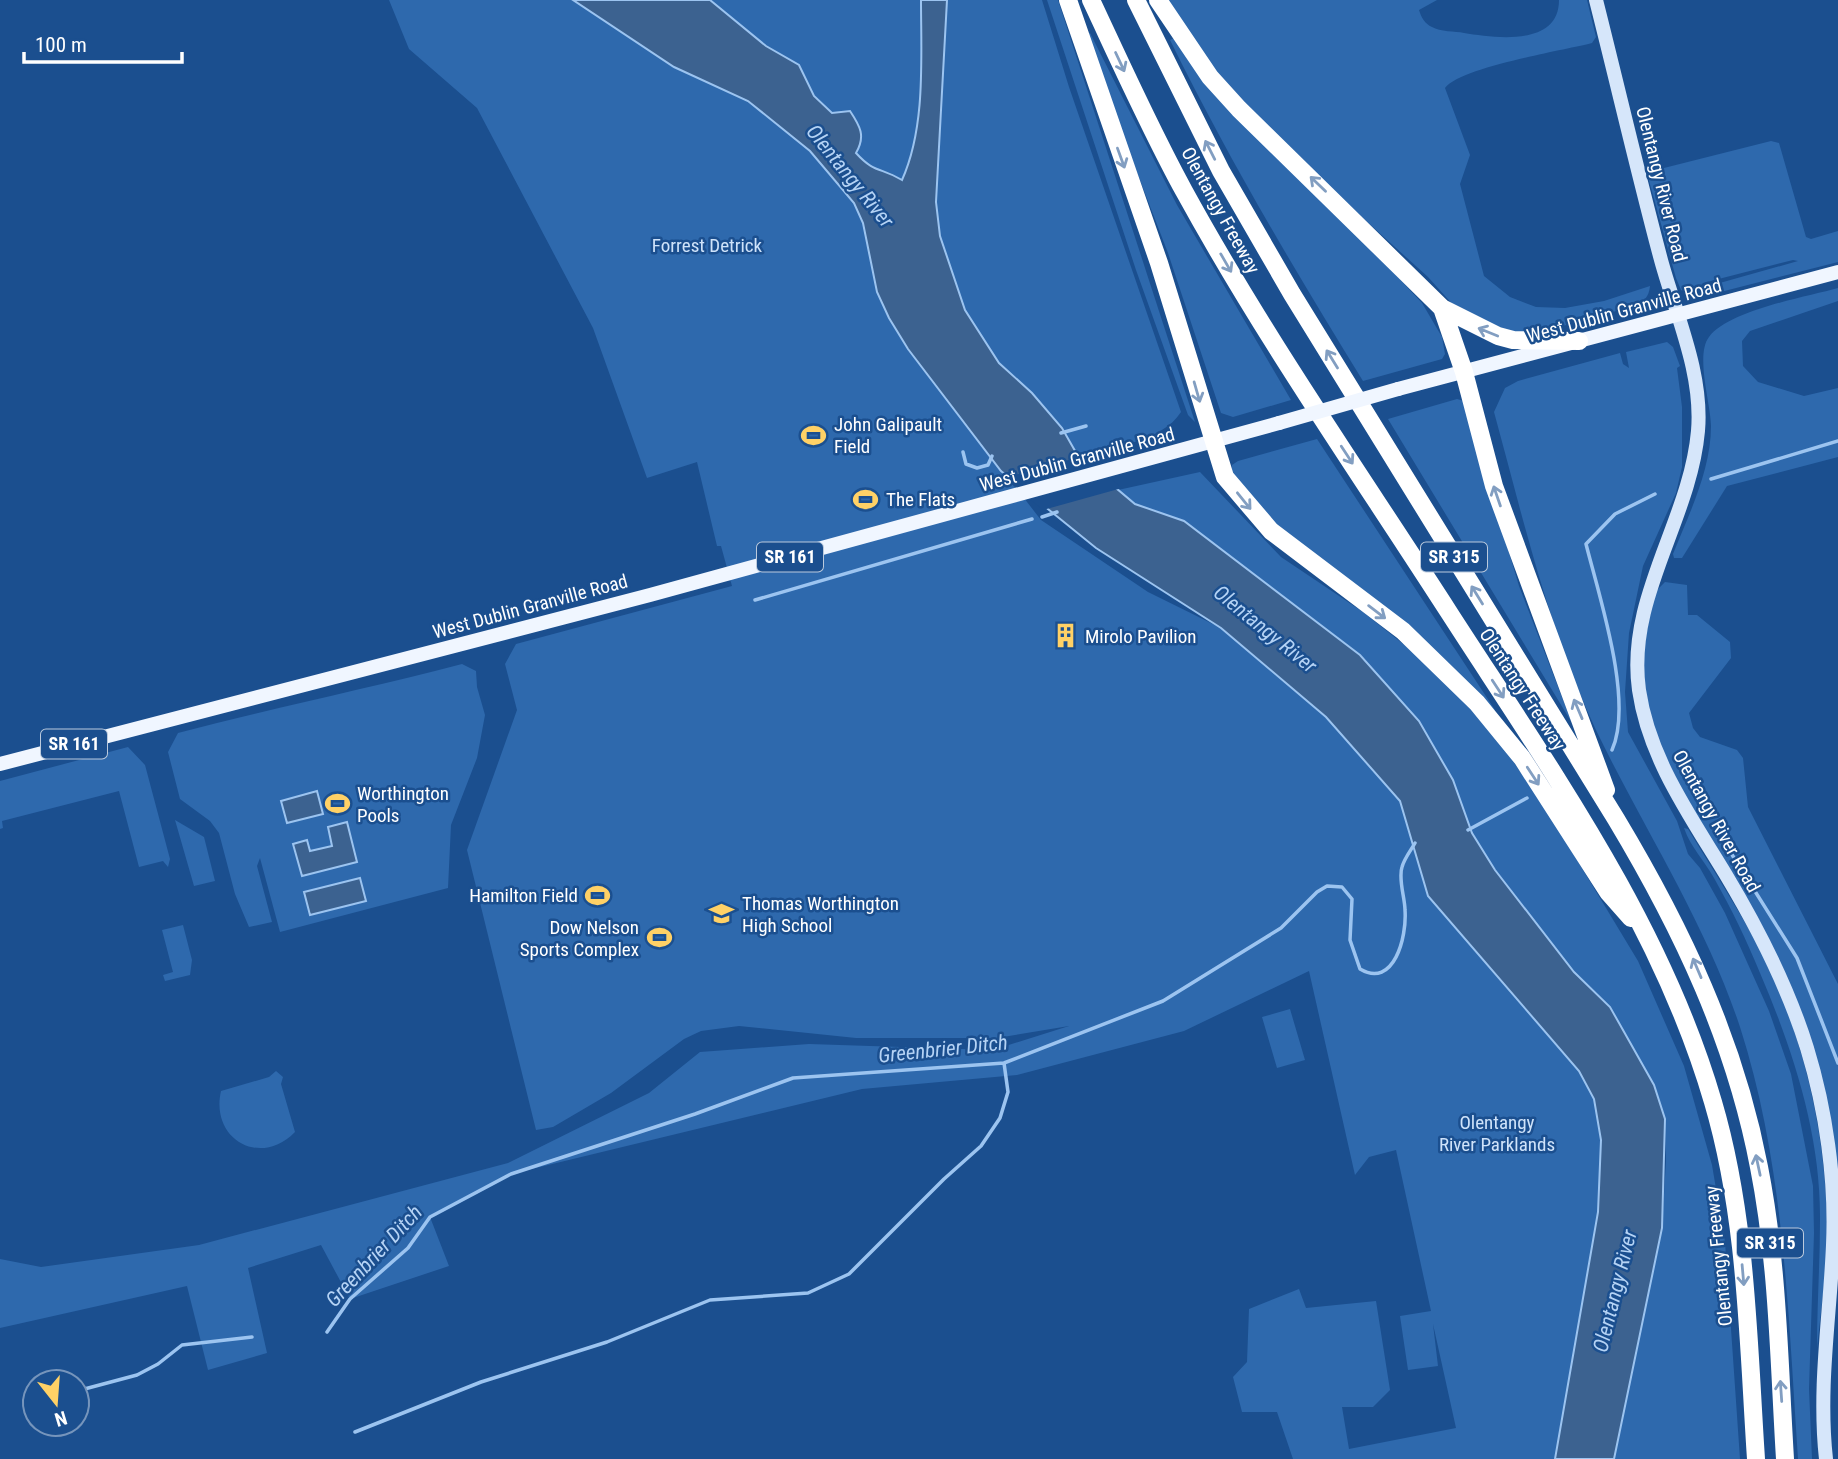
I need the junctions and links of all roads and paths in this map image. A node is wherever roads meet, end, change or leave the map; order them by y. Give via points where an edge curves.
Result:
1 (1068, 0) edge
2 (1091, 0) edge
3 (1136, 0) edge
4 (1158, 0) edge
5 (1596, 0) edge
6 (1838, 272) edge
7 (1441, 307) junction
8 (1676, 316) junction
9 (1579, 341) junction
10 (1464, 372) junction
11 (1212, 442) junction
12 (0, 764) edge
13 (1616, 819) junction
14 (1643, 930) junction
15 (1756, 1459) edge
16 (1785, 1459) edge
17 (1826, 1459) edge

1 -> 11 highway via 1159,263
2 -> 14 highway, Olentangy Freeway / SR 315 via 1184,191 1257,316 1595,842
13 -> 3 highway, Olentangy Freeway / SR 315 via 1292,294 1221,172
7 -> 4 highway via 1240,109 1210,76
5 - 8 main road, Olentangy River Road
6 - 8 main road, West Dublin Granville Road / SR 161
9 -> 7 highway via 1513,340 1483,331
7 - 10 highway
8 - 9 main road, West Dublin Granville Road / SR 161
8 - 17 main road, Olentangy River Road via 1688,349 1699,427 1686,493 1646,596 1637,636 1639,690 1650,734 1672,787 1762,938 1807,1049 1823,1118 1833,1195 1824,1364
9 - 10 main road, West Dublin Granville Road / SR 161
10 - 11 main road, West Dublin Granville Road / SR 161, bridge
13 -> 10 highway via 1494,486
11 - 12 main road, West Dublin Granville Road / SR 161
11 -> 14 highway via 1225,477 1271,531 1403,631 1477,703 1522,758 1608,892
16 -> 13 highway, Olentangy Freeway / SR 315 via 1769,1229 1742,1096 1691,956
14 -> 15 highway, Olentangy Freeway / SR 315 via 1694,1042 1731,1173 1743,1269

